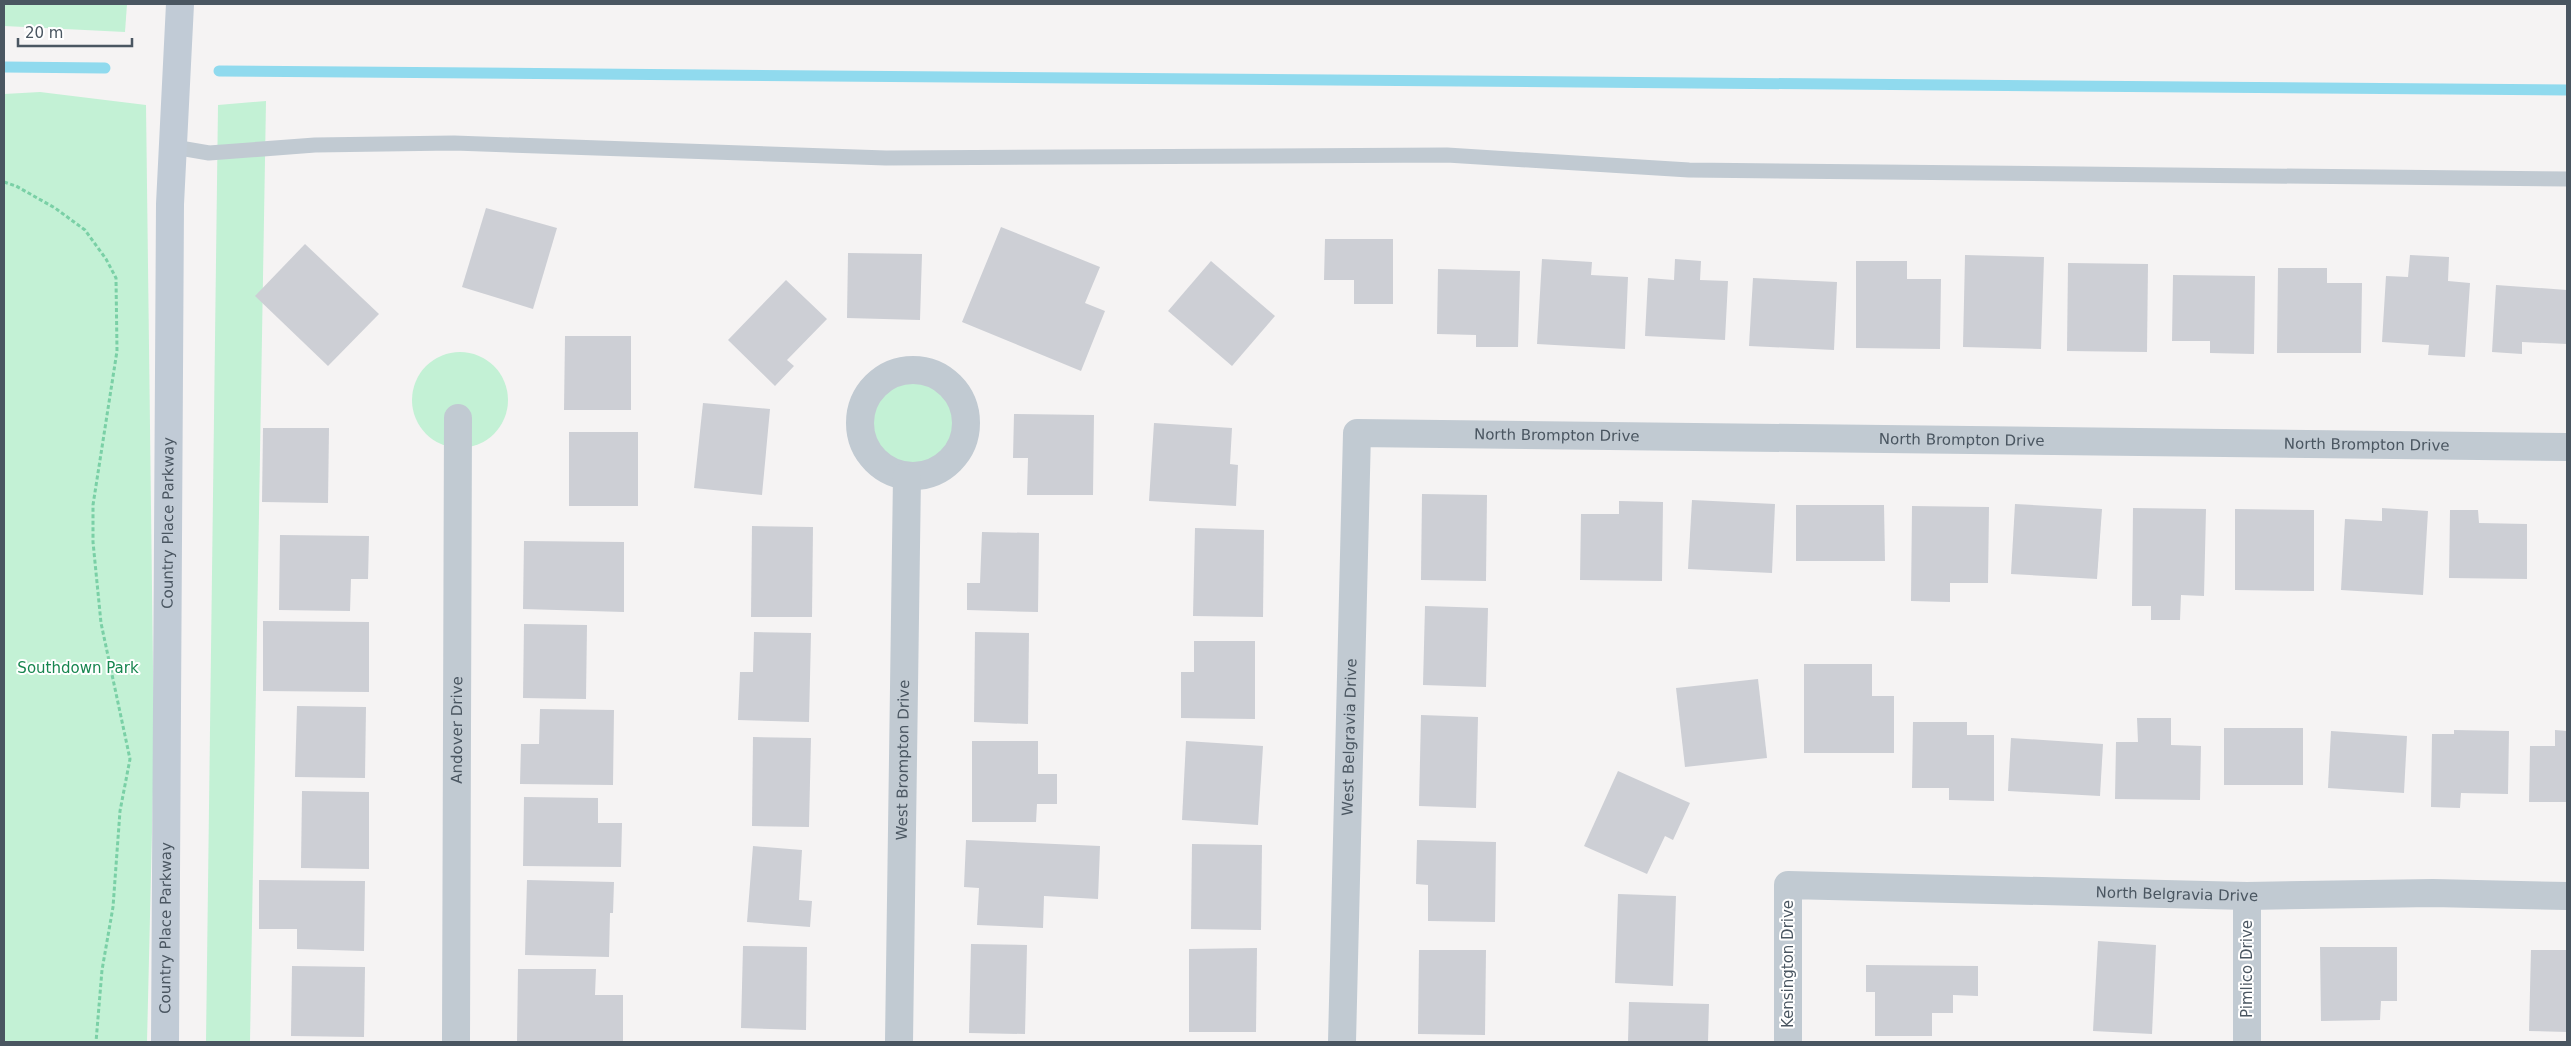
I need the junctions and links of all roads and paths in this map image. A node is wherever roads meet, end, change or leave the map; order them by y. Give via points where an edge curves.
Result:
1 (180, 4) edge
2 (174, 147) junction
3 (2567, 179) edge
4 (4, 182) edge
5 (458, 418) dead end
6 (1357, 433) joint
7 (2567, 446) edge
8 (907, 476) dead end
9 (1788, 885) joint
10 (2248, 896) junction
11 (2567, 896) edge
12 (96, 1042) edge
13 (166, 1042) edge
14 (456, 1042) edge
15 (899, 1042) edge
16 (1342, 1042) edge
17 (1788, 1042) edge
18 (2247, 1042) edge

1 - 2 street, Country Place Parkway
2 - 3 lane via 209,153 315,145 454,143 886,158 1447,155 1689,170
2 - 13 street, Country Place Parkway via 170,204 167,468
4 - 12 path via 56,208 85,230 116,278 117,351 94,505 93,542 101,623 130,759 120,811 113,907 102,970
5 - 14 street, Andover Drive
6 - 7 street, North Brompton Drive
6 - 16 street, West Belgravia Drive
8 - 15 street, West Brompton Drive
9 - 10 street, North Belgravia Drive
9 - 17 street, Kensington Drive
10 - 11 street, North Belgravia Drive via 2433,893
10 - 18 street, Pimlico Drive

